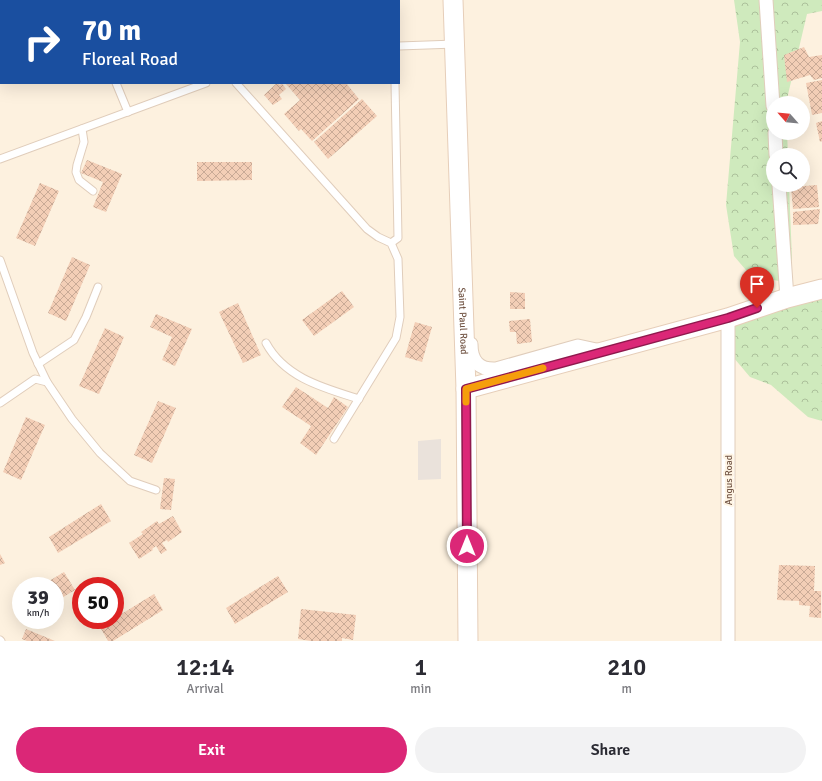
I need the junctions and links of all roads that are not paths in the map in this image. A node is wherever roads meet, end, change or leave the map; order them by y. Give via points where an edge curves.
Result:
1 (453, 0) edge
2 (766, 0) edge
3 (455, 44) junction
4 (400, 46) edge
5 (116, 84) edge
6 (203, 84) edge
7 (237, 84) edge
8 (395, 84) edge
9 (772, 96) edge
10 (128, 112) junction
11 (82, 129) junction
12 (0, 160) edge
13 (93, 191) dead end
14 (779, 192) edge
15 (391, 243) junction
16 (0, 260) edge
17 (463, 278) junction
18 (98, 287) dead end
19 (822, 289) edge
20 (787, 298) junction
21 (728, 318) junction
22 (266, 343) dead end
23 (604, 352) junction
24 (38, 364) junction
25 (47, 382) junction
26 (466, 389) junction
27 (359, 399) junction
28 (0, 403) edge
29 (334, 439) dead end
30 (156, 490) dead end
31 (468, 641) edge
32 (728, 641) edge

1 - 3 main road, Saint Paul Road
2 - 9 street
3 - 4 lane
3 - 17 main road, Saint Paul Road
5 - 10 lane
6 - 10 lane
7 - 15 lane via 367,229
8 - 15 lane via 398,238
10 - 11 lane
11 - 12 lane
11 - 13 lane via 84,142 76,172 79,180
14 - 20 street
15 - 27 lane via 398,259 398,331
16 - 24 lane
17 - 23 street via 470,294 471,353 475,363 481,367 496,369 578,346
17 - 26 main road, Saint Paul Road
18 - 24 lane via 74,340
19 - 20 main road
20 - 21 main road
21 - 23 main road
21 - 32 street, Angus Road
22 - 27 lane via 272,356 291,372 320,386
23 - 26 main road
24 - 25 lane
25 - 28 lane via 35,379
25 - 30 lane via 72,419 100,453 130,481
26 - 31 main road, Saint Paul Road
27 - 29 lane

